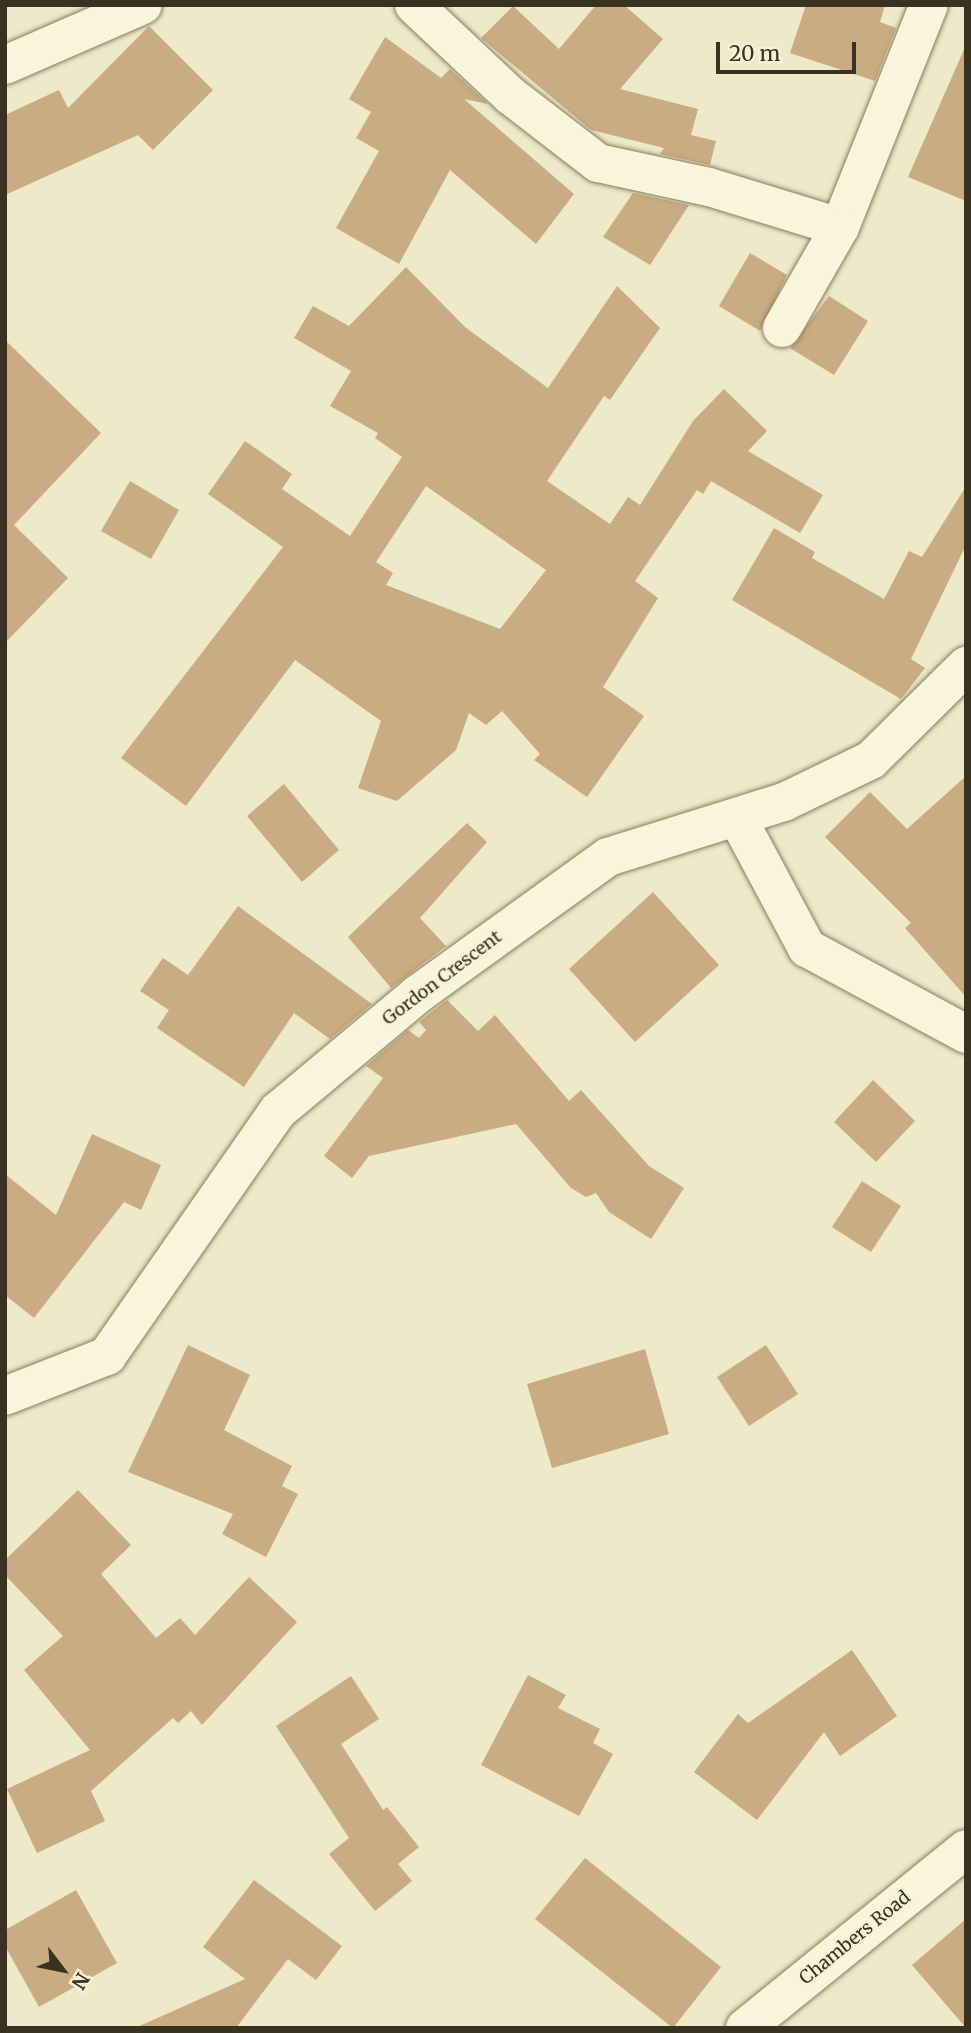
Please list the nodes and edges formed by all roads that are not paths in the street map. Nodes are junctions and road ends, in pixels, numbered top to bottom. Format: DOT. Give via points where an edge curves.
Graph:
graph roads {
  1 [pos="144,5"];
  2 [pos="414,5"];
  3 [pos="929,5"];
  4 [pos="5,65"];
  5 [pos="840,227"];
  6 [pos="782,328"];
  7 [pos="966,666"];
  8 [pos="737,817"];
  9 [pos="966,1034"];
  10 [pos="5,1396"];
  11 [pos="966,1849"];
  12 [pos="744,2028"];
  1 -- 4 [label="street"];
  2 -- 5 [label="street" via="512,96 598,163 709,187"];
  3 -- 5 [label="street"];
  5 -- 6 [label="street"];
  7 -- 8 [label="street, Gordon Crescent" via="871,760 784,802"];
  8 -- 9 [label="street" via="807,948"];
  8 -- 10 [label="street, Gordon Crescent" via="608,857 418,994 278,1111 107,1356"];
  11 -- 12 [label="street, Chambers Road"];
}
